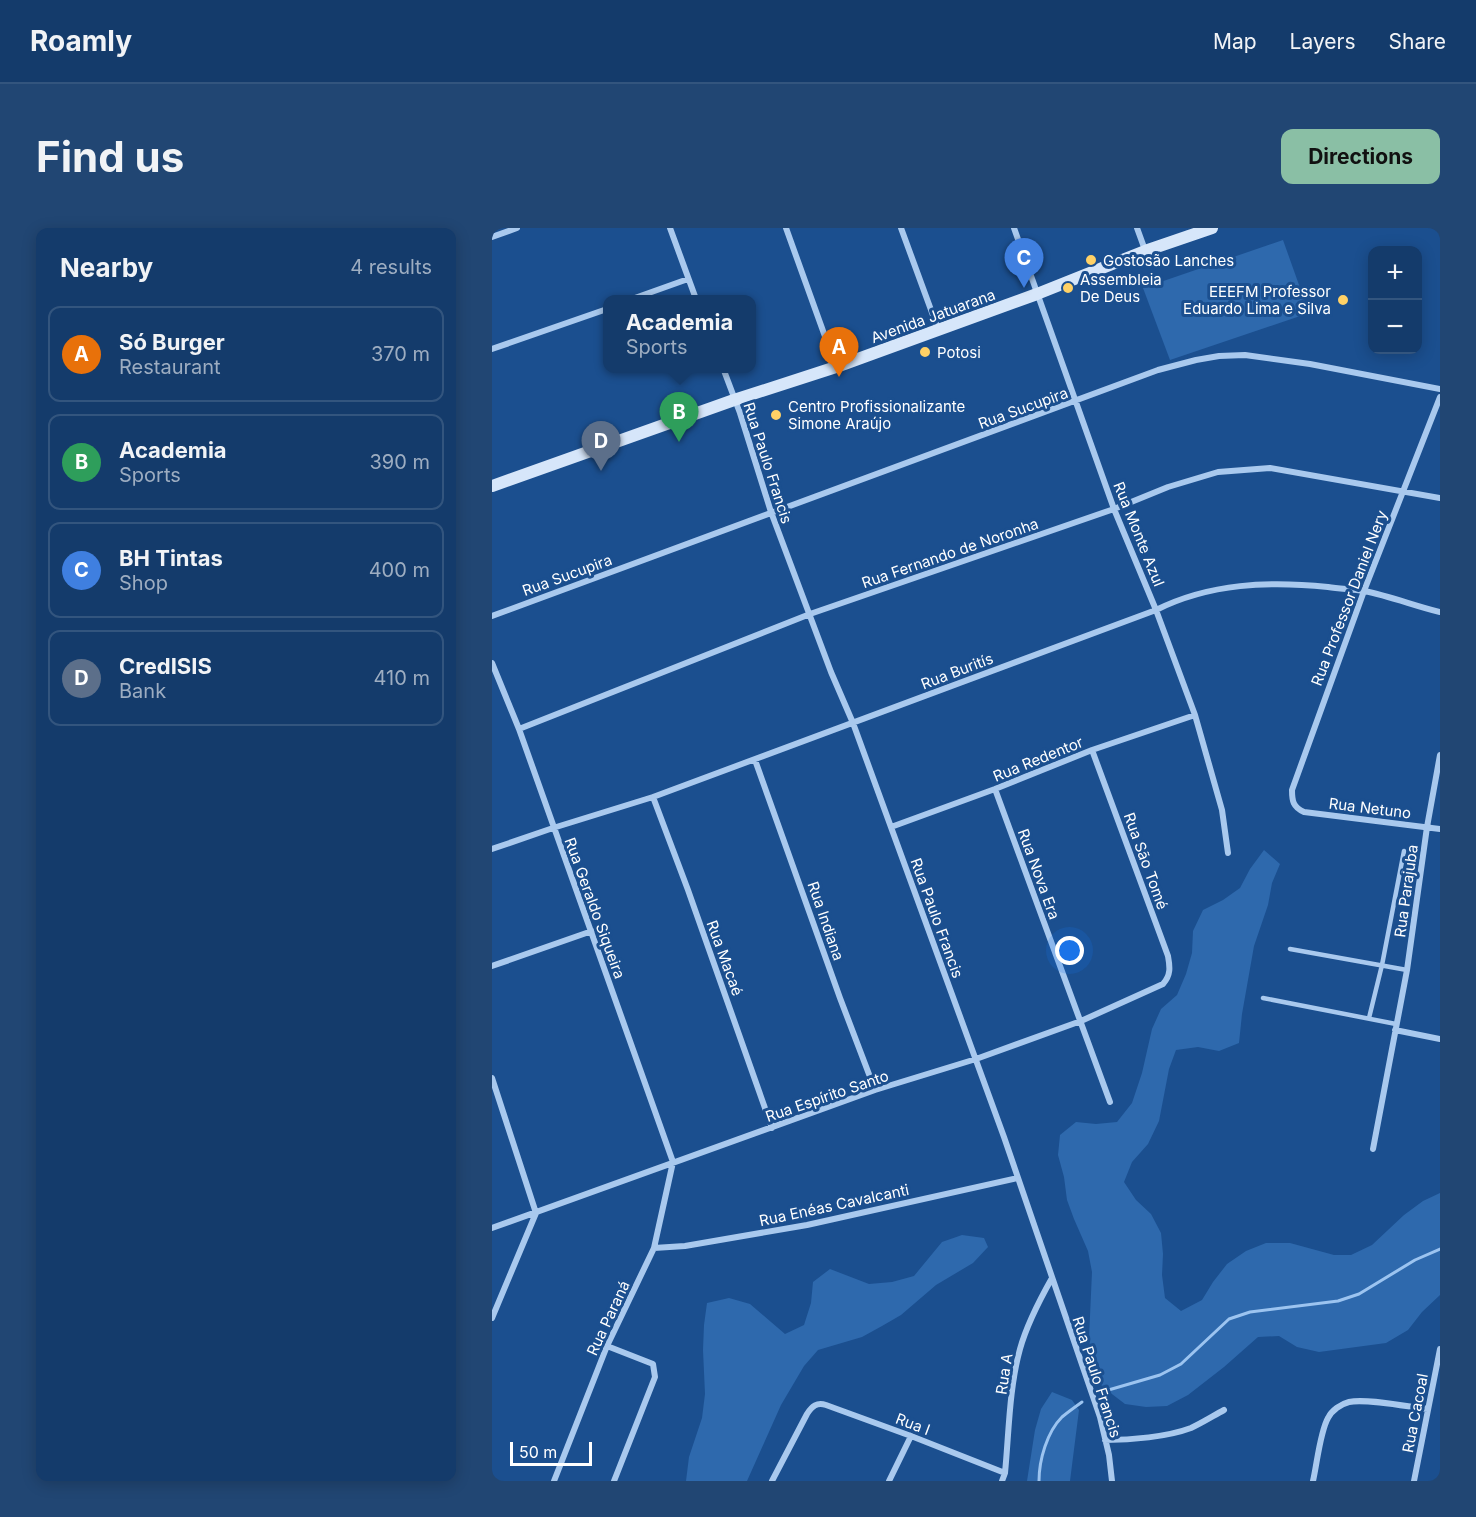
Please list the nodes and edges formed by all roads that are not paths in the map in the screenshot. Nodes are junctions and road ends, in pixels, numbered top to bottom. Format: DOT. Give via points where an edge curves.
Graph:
graph roads {
  1 [pos="517,228"];
  2 [pos="670,228"];
  3 [pos="786,228"];
  4 [pos="901,228"];
  5 [pos="1014,228"];
  6 [pos="1137,228"];
  7 [pos="1212,228"];
  8 [pos="492,237"];
  9 [pos="1145,251"];
  10 [pos="688,279"];
  11 [pos="1037,294"];
  12 [pos="645,295"];
  13 [pos="694,295"];
  14 [pos="603,310"];
  15 [pos="938,329"];
  16 [pos="492,349"];
  17 [pos="836,367"];
  18 [pos="724,373"];
  19 [pos="1440,389"];
  20 [pos="1440,397"];
  21 [pos="734,400"];
  22 [pos="1077,401"];
  23 [pos="492,486"];
  24 [pos="1402,491"];
  25 [pos="1440,498"];
  26 [pos="1114,509"];
  27 [pos="771,512"];
  28 [pos="1364,591"];
  29 [pos="1156,610"];
  30 [pos="1440,612"];
  31 [pos="810,614"];
  32 [pos="492,616"];
  33 [pos="492,663"];
  34 [pos="1195,715"];
  35 [pos="853,723"];
  36 [pos="519,729"];
  37 [pos="1092,750"];
  38 [pos="1440,755"];
  39 [pos="755,760"];
  40 [pos="995,789"];
  41 [pos="653,797"];
  42 [pos="1297,809"];
  43 [pos="891,827"];
  44 [pos="1427,827"];
  45 [pos="553,828"];
  46 [pos="1440,830"];
  47 [pos="492,849"];
  48 [pos="1404,851"];
  49 [pos="1228,853"];
  50 [pos="592,932"];
  51 [pos="1290,948"];
  52 [pos="1382,965"];
  53 [pos="492,966"];
  54 [pos="1407,970"];
  55 [pos="1167,980"];
  56 [pos="1263,998"];
  57 [pos="1369,1018"];
  58 [pos="1081,1021"];
  59 [pos="1395,1027"];
  60 [pos="1440,1040"];
  61 [pos="976,1059"];
  62 [pos="492,1078"];
  63 [pos="875,1090"];
  64 [pos="495,1094"];
  65 [pos="1110,1102"];
  66 [pos="772,1128"];
  67 [pos="1373,1149"];
  68 [pos="673,1162"];
  69 [pos="1018,1178"];
  70 [pos="536,1213"];
  71 [pos="492,1228"];
  72 [pos="654,1248"];
  73 [pos="1052,1278"];
  74 [pos="492,1318"];
  75 [pos="607,1346"];
  76 [pos="1440,1350"];
  77 [pos="1428,1409"];
  78 [pos="1224,1410"];
  79 [pos="911,1436"];
  80 [pos="1105,1440"];
  81 [pos="1005,1473"];
  82 [pos="554,1481"];
  83 [pos="614,1481"];
  84 [pos="772,1481"];
  85 [pos="889,1481"];
  86 [pos="1002,1481"];
  87 [pos="1112,1481"];
  88 [pos="1314,1481"];
  89 [pos="1414,1481"];
  1 -- 8 [label="street"];
  2 -- 10 [label="street"];
  3 -- 17 [label="street"];
  4 -- 15 [label="street"];
  5 -- 11 [label="street, Rua Monte Azul"];
  6 -- 9 [label="street"];
  7 -- 9 [label="street, Avenida Jatuarana"];
  9 -- 11 [label="street, Avenida Jatuarana"];
  10 -- 12 [label="street"];
  10 -- 13 [label="street"];
  11 -- 15 [label="street, Avenida Jatuarana"];
  11 -- 22 [label="street, Rua Monte Azul"];
  14 -- 16 [label="street"];
  15 -- 17 [label="street, Avenida Jatuarana"];
  17 -- 21 [label="street, Avenida Jatuarana"];
  18 -- 21 [label="street, Rua Paulo Francis"];
  19 -- 22 [label="street, Rua Sucupira" via="1310,364 1228,355 1158,370"];
  20 -- 24 [label="street, Rua Professor Daniel Nery"];
  21 -- 23 [label="street, Avenida Jatuarana"];
  21 -- 27 [label="street, Rua Paulo Francis"];
  22 -- 26 [label="street, Rua Monte Azul"];
  22 -- 27 [label="street, Rua Sucupira"];
  24 -- 25 [label="street, Rua Fernando de Noronha"];
  24 -- 26 [label="street, Rua Fernando de Noronha" via="1270,468 1252,469 1218,472"];
  24 -- 28 [label="street, Rua Professor Daniel Nery"];
  26 -- 29 [label="street, Rua Monte Azul"];
  26 -- 31 [label="street, Rua Fernando de Noronha"];
  27 -- 31 [label="street, Rua Paulo Francis"];
  27 -- 32 [label="street, Rua Sucupira"];
  28 -- 29 [label="street, Rua Buritís" via="1289,584 1248,585 1209,591"];
  28 -- 30 [label="street, Rua Buritís"];
  28 -- 42 [label="street, Rua Professor Daniel Nery" via="1293,784 1292,800"];
  29 -- 34 [label="street, Rua Monte Azul"];
  29 -- 35 [label="street, Rua Buritís"];
  31 -- 35 [label="street, Rua Paulo Francis"];
  31 -- 36 [label="street, Rua Fernando de Noronha"];
  33 -- 36 [label="street, Rua Geraldo Siqueira"];
  34 -- 37 [label="street, Rua Redentor"];
  34 -- 49 [label="street, Rua Monte Azul" via="1220,802"];
  35 -- 39 [label="street, Rua Buritís"];
  35 -- 43 [label="street, Rua Paulo Francis"];
  36 -- 45 [label="street, Rua Geraldo Siqueira"];
  37 -- 40 [label="street, Rua Redentor"];
  37 -- 55 [label="street, Rua São Tomé" via="1168,956"];
  38 -- 44 [label="street, Rua Parajuba"];
  39 -- 41 [label="street, Rua Buritís"];
  39 -- 63 [label="street, Rua Indiana"];
  40 -- 43 [label="street, Rua Redentor"];
  40 -- 58 [label="street, Rua Nova Era"];
  41 -- 45 [label="street, Rua Buritís"];
  41 -- 66 [label="street, Rua Macaé"];
  42 -- 44 [label="street, Rua Netuno"];
  43 -- 61 [label="street, Rua Paulo Francis"];
  44 -- 46 [label="street, Rua Netuno"];
  44 -- 54 [label="street, Rua Parajuba"];
  45 -- 47 [label="street, Rua Buritís"];
  45 -- 50 [label="street, Rua Geraldo Siqueira"];
  48 -- 52 [label="lane"];
  50 -- 53 [label="street"];
  50 -- 68 [label="street, Rua Geraldo Siqueira"];
  51 -- 52 [label="lane"];
  52 -- 54 [label="lane"];
  52 -- 57 [label="lane"];
  54 -- 59 [label="street, Rua Parajuba"];
  55 -- 58 [label="street, Rua Espírito Santo"];
  56 -- 57 [label="lane"];
  57 -- 59 [label="lane"];
  58 -- 61 [label="street, Rua Espírito Santo"];
  58 -- 65 [label="street, Rua Nova Era"];
  59 -- 60 [label="street"];
  59 -- 67 [label="street, Rua Parajuba"];
  61 -- 63 [label="street, Rua Espírito Santo"];
  61 -- 69 [label="street, Rua Paulo Francis"];
  62 -- 64 [label="street"];
  63 -- 66 [label="street, Rua Espírito Santo"];
  64 -- 70 [label="street"];
  66 -- 68 [label="street, Rua Espírito Santo"];
  68 -- 70 [label="street, Rua Espírito Santo"];
  68 -- 72 [label="street, Rua Paraná"];
  69 -- 72 [label="street, Rua Enéas Cavalcanti" via="807,1225"];
  69 -- 73 [label="street, Rua Paulo Francis"];
  70 -- 71 [label="street, Rua Espírito Santo"];
  70 -- 74 [label="street"];
  72 -- 75 [label="street, Rua Paraná"];
  73 -- 80 [label="street, Rua Paulo Francis"];
  73 -- 81 [label="street, Rua A" via="1020,1349"];
  75 -- 82 [label="street, Rua Paraná"];
  75 -- 83 [label="street" via="653,1364 656,1372"];
  76 -- 77 [label="street, Rua Cacoal"];
  77 -- 88 [label="street" via="1355,1401 1341,1405 1328,1416 1324,1427"];
  77 -- 89 [label="street, Rua Cacoal"];
  78 -- 80 [label="street" via="1182,1431 1141,1439"];
  79 -- 81 [label="street, Rua I"];
  79 -- 84 [label="street, Rua I" via="816,1405 807,1414"];
  79 -- 85 [label="street"];
  80 -- 87 [label="street, Rua Paulo Francis"];
  81 -- 86 [label="street, Rua A"];
}
